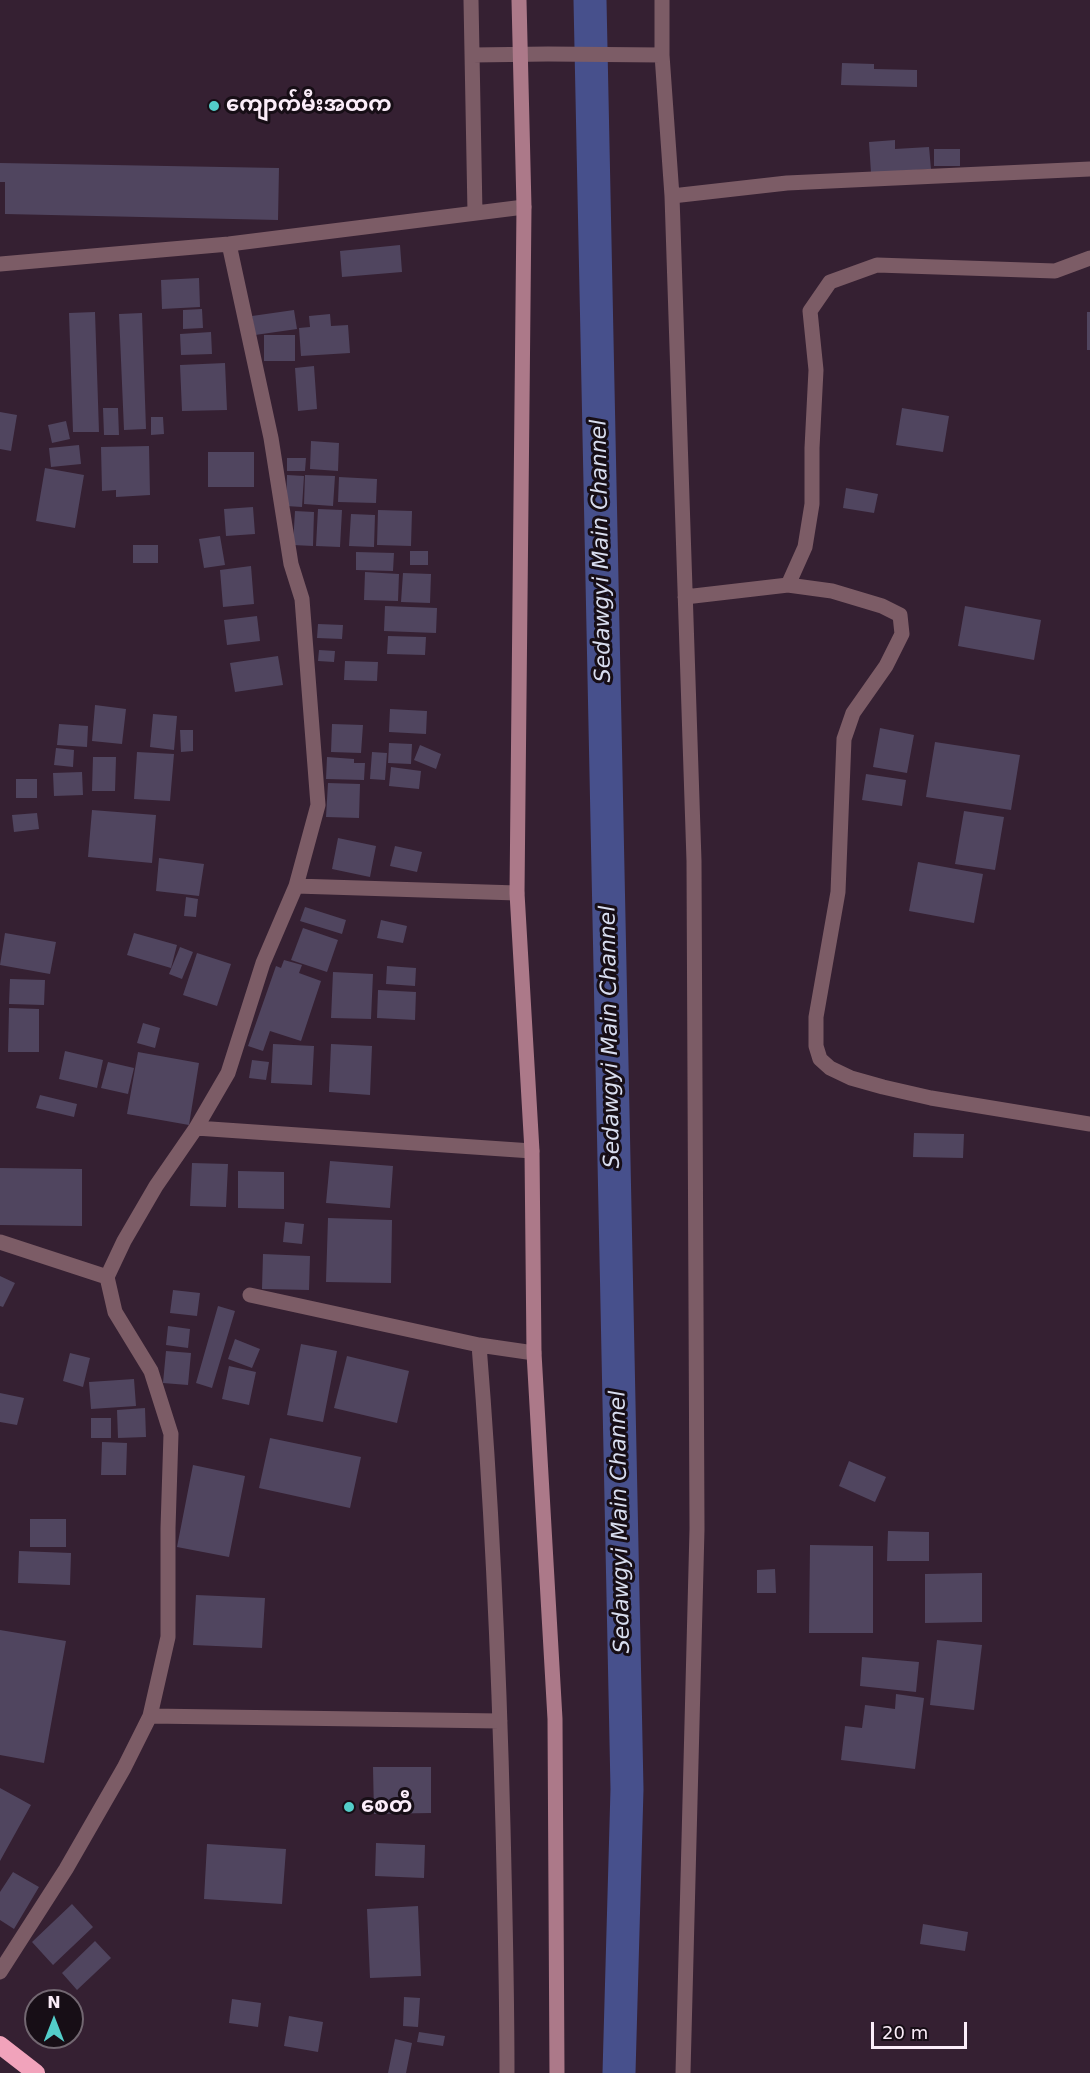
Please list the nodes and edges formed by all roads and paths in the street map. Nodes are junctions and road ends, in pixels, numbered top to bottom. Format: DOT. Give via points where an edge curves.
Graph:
graph roads {
  1 [pos="471,0"];
  2 [pos="519,0"];
  3 [pos="662,0"];
  4 [pos="520,54"];
  5 [pos="472,55"];
  6 [pos="662,55"];
  7 [pos="1090,169"];
  8 [pos="672,196"];
  9 [pos="524,207"];
  10 [pos="475,213"];
  11 [pos="229,244"];
  12 [pos="1090,258"];
  13 [pos="0,264"];
  14 [pos="788,585"];
  15 [pos="685,597"];
  16 [pos="296,886"];
  17 [pos="517,893"];
  18 [pos="1090,1124"];
  19 [pos="195,1128"];
  20 [pos="532,1151"];
  21 [pos="0,1242"];
  22 [pos="107,1277"];
  23 [pos="250,1295"];
  24 [pos="479,1345"];
  25 [pos="534,1353"];
  26 [pos="150,1716"];
  27 [pos="500,1721"];
  28 [pos="0,1972"];
  29 [pos="0,2045"];
  30 [pos="36,2073"];
  31 [pos="507,2073"];
  32 [pos="557,2073"];
  33 [pos="683,2073"];
  1 -- 5 [label="street"];
  2 -- 4 [label="street"];
  3 -- 6 [label="street"];
  4 -- 5 [label="street"];
  4 -- 6 [label="street"];
  4 -- 9 [label="street"];
  5 -- 10 [label="street"];
  6 -- 8 [label="street"];
  7 -- 8 [label="street" via="787,183"];
  8 -- 15 [label="street"];
  9 -- 10 [label="street"];
  9 -- 17 [label="street"];
  10 -- 11 [label="street"];
  11 -- 13 [label="street"];
  11 -- 16 [label="street" via="271,438 291,564 302,599 318,805"];
  12 -- 14 [label="street" via="1055,271 877,265 830,282 810,311 816,370 812,504 805,547"];
  14 -- 15 [label="street"];
  14 -- 18 [label="street" via="832,591 882,606 900,615 902,634 886,666 853,713 844,739 838,892 816,1017 820,1059 851,1078 883,1087"];
  15 -- 33 [label="street" via="694,861 697,1529"];
  16 -- 17 [label="street"];
  16 -- 19 [label="street" via="263,963 228,1073"];
  17 -- 20 [label="street"];
  19 -- 20 [label="street"];
  19 -- 22 [label="street" via="156,1186"];
  20 -- 25 [label="street"];
  21 -- 22 [label="street"];
  22 -- 26 [label="street" via="115,1312 151,1371 171,1434 168,1637"];
  23 -- 24 [label="street"];
  24 -- 25 [label="street"];
  24 -- 27 [label="street"];
  25 -- 32 [label="street" via="555,1719"];
  26 -- 27 [label="street"];
  26 -- 28 [label="street" via="66,1869"];
  27 -- 31 [label="street"];
  29 -- 30 [label="highway"];
}
